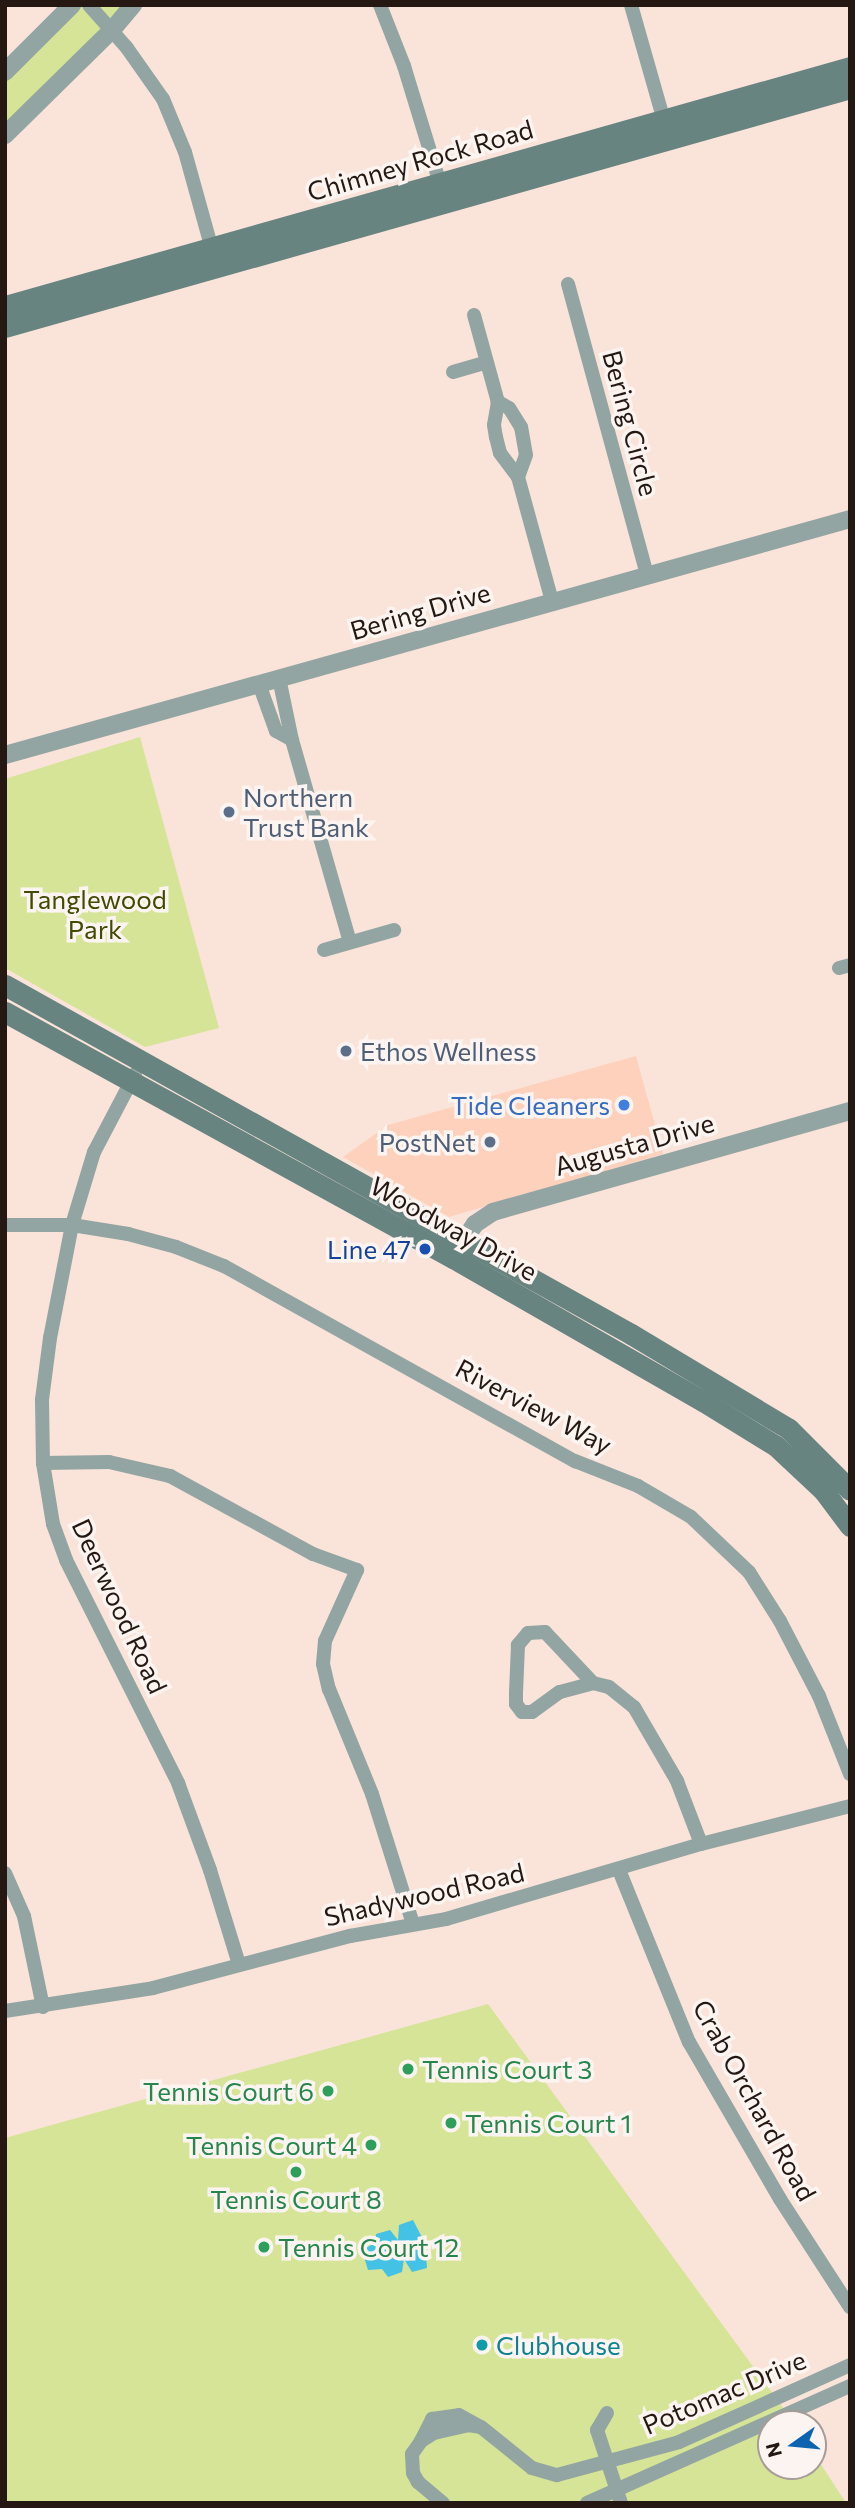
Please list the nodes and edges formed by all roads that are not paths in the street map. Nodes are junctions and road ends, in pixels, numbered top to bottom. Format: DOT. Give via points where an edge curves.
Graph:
graph roads {
  1 [pos="72,5"];
  2 [pos="89,5"];
  3 [pos="133,5"];
  4 [pos="380,5"];
  5 [pos="631,5"];
  6 [pos="112,30"];
  7 [pos="850,68"];
  8 [pos="5,72"];
  9 [pos="850,88"];
  10 [pos="667,130"];
  11 [pos="5,135"];
  12 [pos="443,194"];
  13 [pos="215,258"];
  14 [pos="568,284"];
  15 [pos="5,306"];
  16 [pos="474,316"];
  17 [pos="5,327"];
  18 [pos="487,362"];
  19 [pos="453,372"];
  20 [pos="498,402"];
  21 [pos="518,477"];
  22 [pos="850,519"];
  23 [pos="647,574"];
  24 [pos="552,601"];
  25 [pos="279,678"];
  26 [pos="259,684"];
  27 [pos="292,740"];
  28 [pos="5,755"];
  29 [pos="394,930"];
  30 [pos="350,942"];
  31 [pos="324,950"];
  32 [pos="14,990"];
  33 [pos="8,1014"];
  34 [pos="145,1063"];
  35 [pos="129,1081"];
  36 [pos="850,1111"];
  37 [pos="306,1166"];
  38 [pos="5,1225"];
  39 [pos="72,1225"];
  40 [pos="458,1250"];
  41 [pos="631,1334"];
  42 [pos="619,1353"];
  43 [pos="43,1463"];
  44 [pos="850,1490"];
  45 [pos="850,1526"];
  46 [pos="593,1684"];
  47 [pos="850,1774"];
  48 [pos="850,1805"];
  49 [pos="701,1843"];
  50 [pos="619,1870"];
  51 [pos="5,1873"];
  52 [pos="413,1924"];
  53 [pos="239,1964"];
  54 [pos="43,2007"];
  55 [pos="5,2011"];
  56 [pos="850,2307"];
  57 [pos="850,2365"];
  58 [pos="850,2386"];
  59 [pos="607,2413"];
  60 [pos="606,2462"];
  61 [pos="618,2498"];
  62 [pos="443,2503"];
  63 [pos="587,2503"];
  1 -- 8 [label="street"];
  2 -- 6 [label="street"];
  3 -- 6 [label="street"];
  4 -- 12 [label="street"];
  5 -- 10 [label="street"];
  6 -- 11 [label="street"];
  6 -- 13 [label="street" via="149,77 175,124"];
  7 -- 10 [label="main road, Chimney Rock Road"];
  9 -- 10 [label="main road, Chimney Rock Road"];
  10 -- 12 [label="main road, Chimney Rock Road"];
  12 -- 13 [label="main road, Chimney Rock Road"];
  13 -- 15 [label="main road, Chimney Rock Road"];
  13 -- 17 [label="main road, Chimney Rock Road"];
  14 -- 23 [label="street, Bering Circle"];
  16 -- 18 [label="street"];
  18 -- 19 [label="street"];
  18 -- 20 [label="street"];
  20 -- 21 [label="street" via="494,425 500,453"];
  20 -- 21 [label="street" via="509,408 521,427 526,455"];
  21 -- 24 [label="street"];
  22 -- 23 [label="street, Bering Drive"];
  23 -- 24 [label="street, Bering Drive"];
  24 -- 25 [label="street, Bering Drive"];
  25 -- 26 [label="street, Bering Drive"];
  25 -- 27 [label="street"];
  26 -- 27 [label="street" via="275,731"];
  26 -- 28 [label="street, Bering Drive"];
  27 -- 30 [label="street"];
  29 -- 30 [label="street"];
  30 -- 31 [label="street"];
  32 -- 33 [label="main road"];
  32 -- 34 [label="main road, Woodway Drive"];
  33 -- 35 [label="main road, Woodway Drive"];
  34 -- 35 [label="street, Deerwood Road"];
  34 -- 37 [label="main road, Woodway Drive"];
  35 -- 37 [label="main road, Woodway Drive"];
  35 -- 39 [label="street, Deerwood Road" via="94,1152"];
  36 -- 40 [label="street, Augusta Drive" via="493,1212 475,1224"];
  37 -- 40 [label="main road, Woodway Drive"];
  38 -- 39 [label="street, Riverview Way"];
  39 -- 43 [label="street, Deerwood Road" via="50,1338 43,1400"];
  39 -- 47 [label="street, Riverview Way" via="128,1234 224,1266 575,1461 638,1486 691,1517 750,1572 819,1696"];
  40 -- 41 [label="main road, Woodway Drive"];
  40 -- 42 [label="main road, Woodway Drive"];
  41 -- 42 [label="main road"];
  41 -- 44 [label="main road, Woodway Drive" via="789,1429"];
  42 -- 45 [label="main road, Woodway Drive" via="776,1446 823,1490"];
  43 -- 52 [label="street" via="109,1462 170,1476 313,1554 357,1570 325,1641 323,1664 372,1794"];
  43 -- 53 [label="street, Deerwood Road" via="49,1505 66,1560 178,1783"];
  46 -- 46 [label="street" via="545,1632 528,1633 517,1645 516,1704 522,1712 531,1712 560,1692"];
  46 -- 49 [label="street" via="609,1687 634,1707 677,1781"];
  48 -- 49 [label="street, Shadywood Road"];
  49 -- 50 [label="street, Shadywood Road"];
  50 -- 52 [label="street, Shadywood Road" via="446,1919"];
  50 -- 56 [label="street, Crab Orchard Road" via="689,2042 780,2199"];
  51 -- 54 [label="street" via="24,1916"];
  52 -- 53 [label="street, Shadywood Road"];
  53 -- 54 [label="street, Shadywood Road" via="153,1988"];
  54 -- 55 [label="street, Shadywood Road"];
  57 -- 60 [label="street, Potomac Drive" via="679,2442"];
  58 -- 61 [label="street, Potomac Drive"];
  59 -- 60 [label="street" via="597,2430"];
  60 -- 61 [label="street"];
  60 -- 62 [label="street, Potomac Drive" via="557,2475 532,2468 481,2427 468,2425 434,2433 412,2454 413,2473 424,2490"];
  61 -- 63 [label="street, Potomac Drive"];
}
